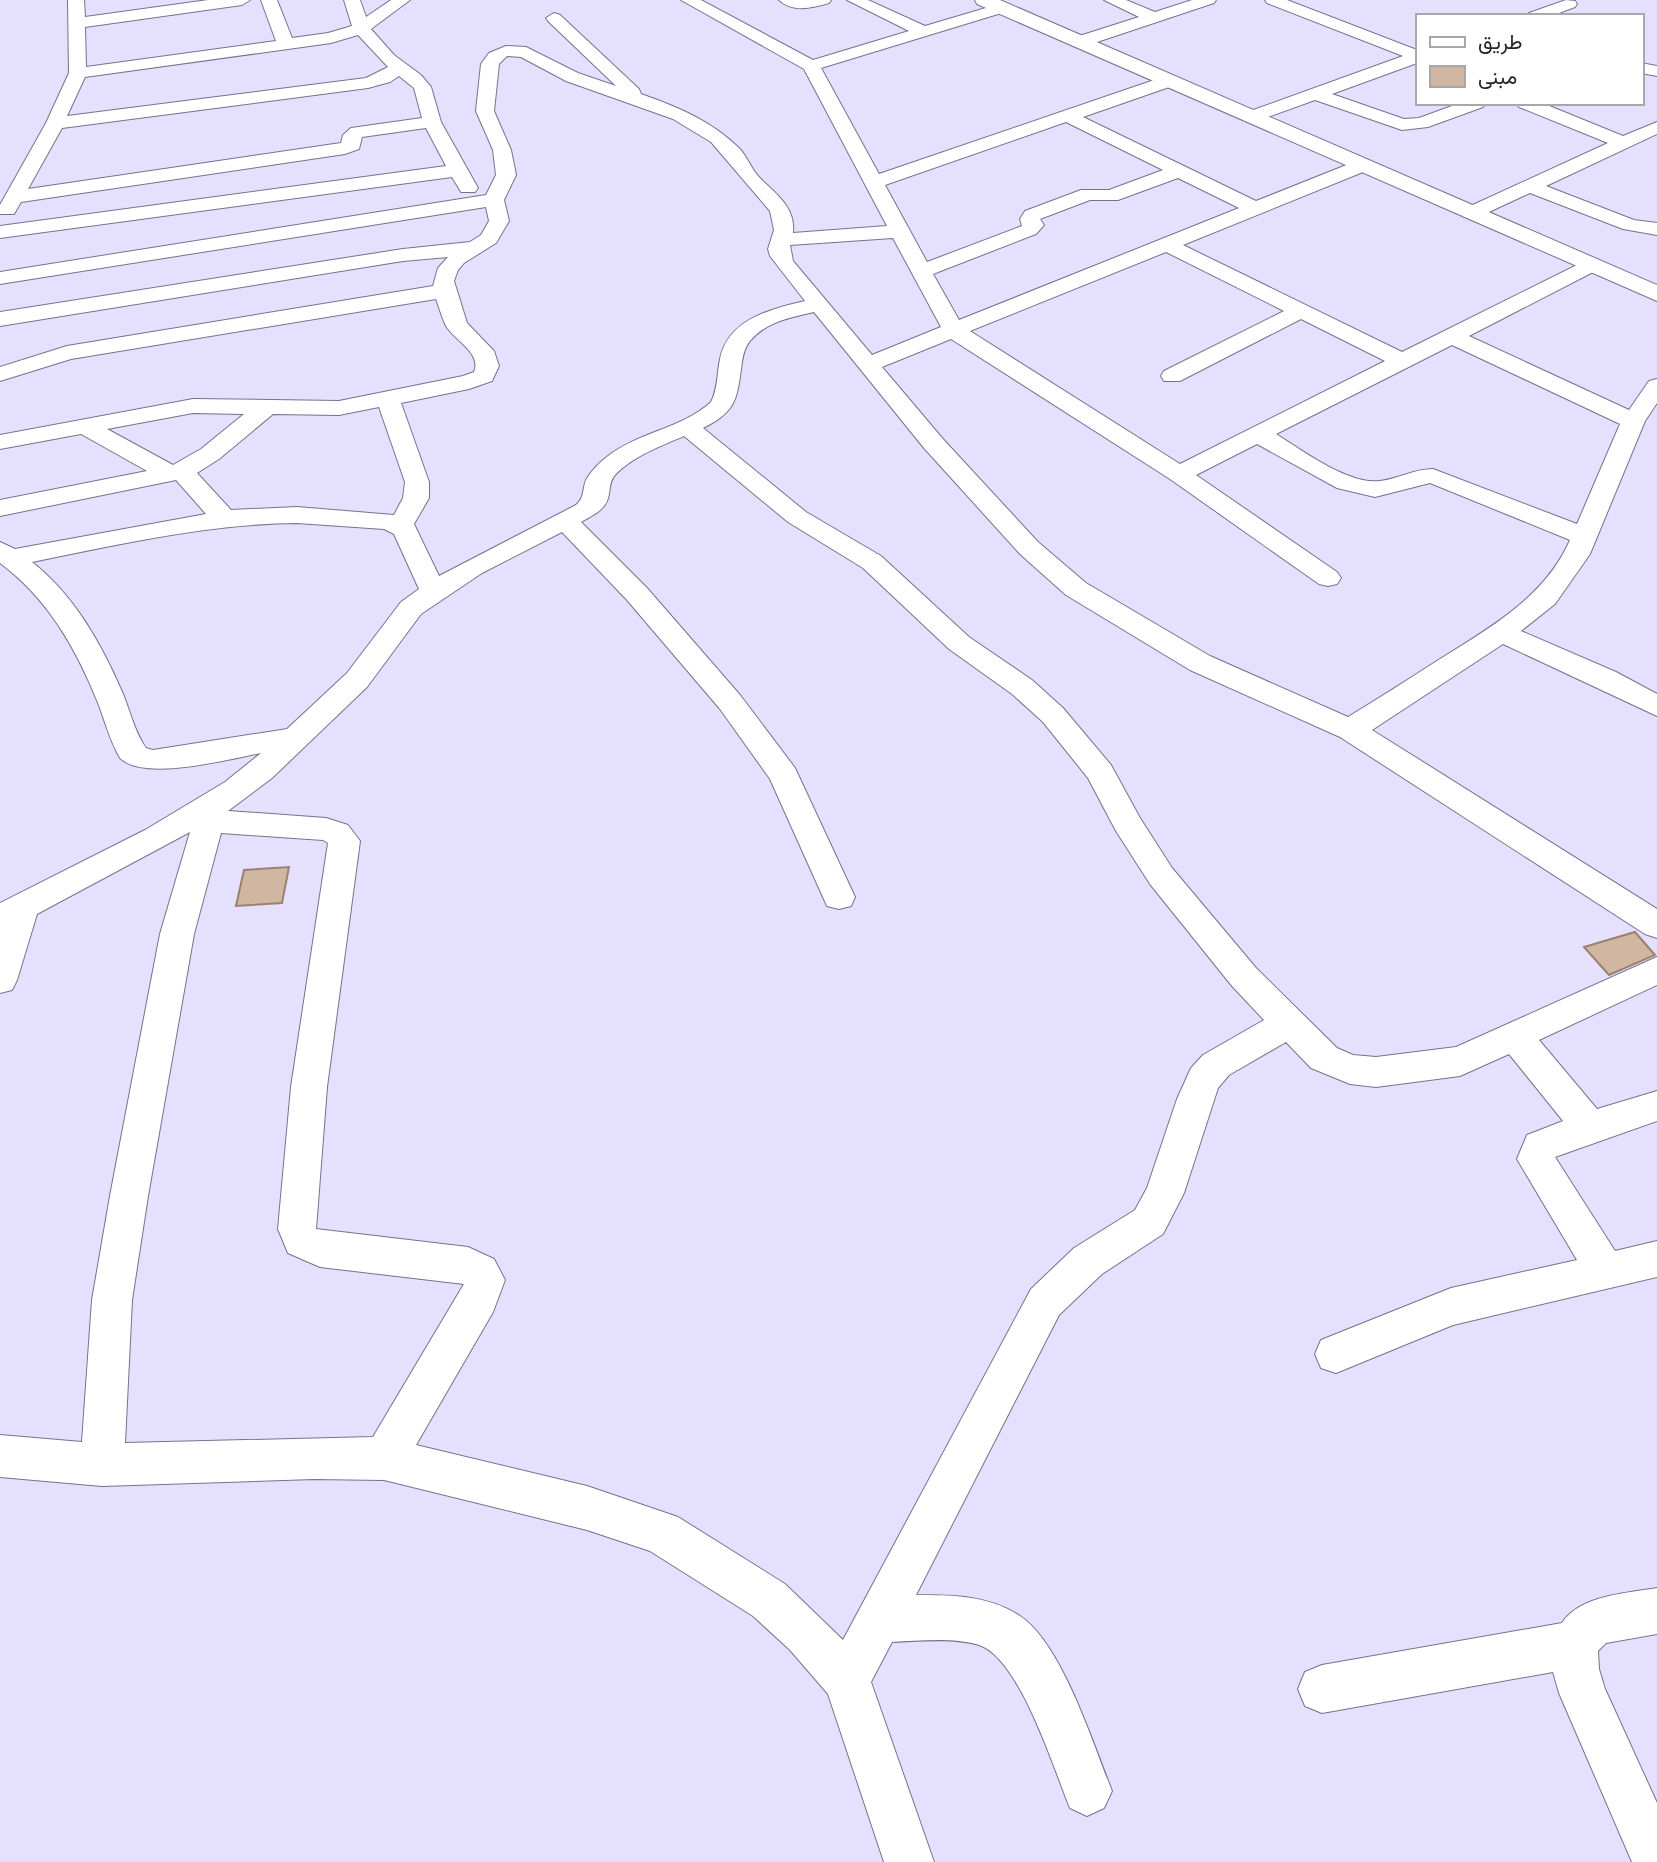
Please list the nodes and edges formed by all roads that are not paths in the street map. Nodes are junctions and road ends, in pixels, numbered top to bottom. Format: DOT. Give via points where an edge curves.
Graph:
graph roads {
  1 [pos="76,0"];
  2 [pos="242,0"];
  3 [pos="269,0"];
  4 [pos="352,0"];
  5 [pos="402,0"];
  6 [pos="689,0"];
  7 [pos="787,0"];
  8 [pos="823,0"];
  9 [pos="855,0"];
  10 [pos="1112,0"];
  11 [pos="1208,0"];
  12 [pos="1273,0"];
  13 [pos="1530,0"];
  14 [pos="993,4"];
  15 [pos="1569,4"];
  16 [pos="1553,9"];
  17 [pos="1540,14"];
  18 [pos="554,18"];
  19 [pos="1155,18"];
  20 [pos="77,23"];
  21 [pos="361,28"];
  22 [pos="924,32"];
  23 [pos="1079,42"];
  24 [pos="286,44"];
  25 [pos="1416,58"];
  26 [pos="811,66"];
  27 [pos="399,68"];
  28 [pos="78,73"];
  29 [pos="1168,81"];
  30 [pos="1316,94"];
  31 [pos="637,97"];
  32 [pos="1472,105"];
  33 [pos="1531,105"];
  34 [pos="1067,116"];
  35 [pos="1251,117"];
  36 [pos="432,122"];
  37 [pos="55,123"];
  38 [pos="1657,127"];
  39 [pos="1629,139"];
  40 [pos="1657,146"];
  41 [pos="1361,166"];
  42 [pos="459,170"];
  43 [pos="1178,170"];
  44 [pos="875,182"];
  45 [pos="1529,186"];
  46 [pos="12,191"];
  47 [pos="484,202"];
  48 [pos="1255,208"];
  49 [pos="1471,214"];
  50 [pos="0,223"];
  51 [pos="1657,229"];
  52 [pos="901,231"];
  53 [pos="0,232"];
  54 [pos="780,240"];
  55 [pos="1166,244"];
  56 [pos="471,248"];
  57 [pos="1590,266"];
  58 [pos="922,271"];
  59 [pos="0,278"];
  60 [pos="444,291"];
  61 [pos="1657,294"];
  62 [pos="819,305"];
  63 [pos="1299,312"];
  64 [pos="0,319"];
  65 [pos="953,330"];
  66 [pos="1451,336"];
  67 [pos="1402,361"];
  68 [pos="869,364"];
  69 [pos="0,374"];
  70 [pos="1172,376"];
  71 [pos="1657,386"];
  72 [pos="388,398"];
  73 [pos="268,406"];
  74 [pos="1633,421"];
  75 [pos="83,426"];
  76 [pos="686,426"];
  77 [pos="1258,433"];
  78 [pos="0,442"];
  79 [pos="176,472"];
  80 [pos="1179,474"];
  81 [pos="0,508"];
  82 [pos="224,518"];
  83 [pos="566,521"];
  84 [pos="401,525"];
  85 [pos="1585,537"];
  86 [pos="10,566"];
  87 [pos="1328,578"];
  88 [pos="433,591"];
  89 [pos="1501,633"];
  90 [pos="1657,706"];
  91 [pos="1350,730"];
  92 [pos="295,738"];
  93 [pos="211,813"];
  94 [pos="839,897"];
  95 [pos="11,913"];
  96 [pos="1657,925"];
  97 [pos="1657,970"];
  98 [pos="0,980"];
  99 [pos="1288,1023"];
  100 [pos="1516,1037"];
  101 [pos="1657,1105"];
  102 [pos="1590,1127"];
  103 [pos="1657,1259"];
  104 [pos="1604,1269"];
  105 [pos="1336,1354"];
  106 [pos="0,1456"];
  107 [pos="384,1459"];
  108 [pos="102,1465"];
  109 [pos="1657,1611"];
  110 [pos="879,1619"];
  111 [pos="1577,1644"];
  112 [pos="847,1680"];
  113 [pos="1322,1689"];
  114 [pos="1087,1791"];
  115 [pos="1657,1861"];
  116 [pos="909,1862"];
  1 -- 20 [label="street"];
  2 -- 20 [label="street"];
  3 -- 24 [label="street" via="273,24"];
  4 -- 21 [label="street"];
  5 -- 21 [label="street"];
  6 -- 26 [label="street"];
  7 -- 8 [label="street" via="804,5"];
  9 -- 22 [label="street"];
  10 -- 19 [label="street"];
  11 -- 19 [label="street"];
  12 -- 25 [label="street"];
  13 -- 16 [label="street"];
  14 -- 22 [label="street"];
  14 -- 23 [label="main road"];
  15 -- 16 [label="street"];
  16 -- 17 [label="street"];
  18 -- 31 [label="street"];
  19 -- 23 [label="street"];
  20 -- 28 [label="street" via="84,50"];
  21 -- 24 [label="street" via="331,38"];
  21 -- 27 [label="street"];
  22 -- 26 [label="street"];
  23 -- 29 [label="main road"];
  24 -- 28 [label="street"];
  25 -- 30 [label="street"];
  26 -- 44 [label="street"];
  27 -- 36 [label="street" via="422,87"];
  27 -- 37 [label="street" via="368,83"];
  28 -- 37 [label="street"];
  29 -- 34 [label="street"];
  29 -- 35 [label="main road"];
  30 -- 32 [label="street" via="1402,125 1422,123"];
  30 -- 35 [label="street"];
  31 -- 47 [label="street" via="574,78 521,51 492,57 485,111 502,150 506,175"];
  31 -- 54 [label="street" via="678,115 729,148 780,211 784,232"];
  33 -- 39 [label="street"];
  34 -- 43 [label="street"];
  34 -- 44 [label="street"];
  35 -- 41 [label="main road"];
  36 -- 42 [label="street"];
  36 -- 46 [label="street" via="357,132 352,135 352,145 345,148"];
  37 -- 46 [label="street"];
  38 -- 39 [label="street"];
  39 -- 40 [label="street"];
  39 -- 45 [label="street"];
  41 -- 48 [label="street"];
  41 -- 49 [label="main road"];
  42 -- 47 [label="street"];
  42 -- 53 [label="street"];
  43 -- 48 [label="street"];
  43 -- 58 [label="street" via="1111,196 1088,194 1032,215 1034,225 1029,230"];
  44 -- 52 [label="street"];
  45 -- 49 [label="street"];
  45 -- 51 [label="street" via="1630,225"];
  46 -- 50 [label="street"];
  47 -- 56 [label="street" via="499,212 495,231"];
  47 -- 59 [label="street"];
  48 -- 55 [label="street"];
  49 -- 57 [label="main road"];
  52 -- 54 [label="street"];
  52 -- 58 [label="street"];
  54 -- 62 [label="street" via="779,258"];
  55 -- 63 [label="street"];
  55 -- 65 [label="street"];
  56 -- 60 [label="street" via="448,268"];
  56 -- 64 [label="street"];
  57 -- 61 [label="main road"];
  57 -- 66 [label="street"];
  58 -- 65 [label="street"];
  60 -- 69 [label="street" via="67,353"];
  60 -- 72 [label="street" via="457,325 486,356 484,376"];
  62 -- 68 [label="street"];
  62 -- 76 [label="street" via="781,313 752,327 733,353 723,404"];
  63 -- 67 [label="street"];
  63 -- 70 [label="street"];
  65 -- 68 [label="street"];
  65 -- 80 [label="street"];
  66 -- 67 [label="street"];
  66 -- 74 [label="street"];
  67 -- 77 [label="street"];
  68 -- 91 [label="street" via="933,443 1029,548 1076,589 1200,663"];
  71 -- 74 [label="street"];
  72 -- 73 [label="street" via="339,408"];
  72 -- 84 [label="street" via="417,482 416,498"];
  73 -- 75 [label="street" via="192,406"];
  73 -- 79 [label="street" via="210,454"];
  74 -- 85 [label="street"];
  75 -- 78 [label="street"];
  75 -- 79 [label="street"];
  76 -- 83 [label="street" via="607,469 598,482 595,501"];
  76 -- 99 [label="street" via="797,517 872,562 959,643 1053,715 1100,772 1161,876"];
  77 -- 80 [label="street"];
  77 -- 85 [label="street" via="1348,484 1377,489 1419,475 1433,476"];
  79 -- 81 [label="street"];
  79 -- 82 [label="street"];
  80 -- 87 [label="street"];
  82 -- 84 [label="street" via="297,515"];
  82 -- 86 [label="street"];
  83 -- 88 [label="street"];
  83 -- 94 [label="street" via="637,594 730,702 784,776"];
  84 -- 88 [label="street"];
  85 -- 89 [label="street" via="1545,598"];
  86 -- 92 [label="street" via="50,594 92,657 137,757 153,760"];
  88 -- 92 [label="street" via="411,608 357,680"];
  89 -- 90 [label="street"];
  89 -- 91 [label="street"];
  91 -- 96 [label="street"];
  92 -- 93 [label="street"];
  93 -- 95 [label="street"];
  93 -- 107 [label="street" via="326,830 344,841 309,1087 297,1229 302,1241 320,1249 468,1265 485,1280 479,1299"];
  93 -- 108 [label="street" via="177,934 129,1196 112,1300"];
  95 -- 98 [label="street"];
  97 -- 100 [label="street"];
  99 -- 100 [label="street" via="1324,1058 1350,1069 1376,1072 1460,1061"];
  99 -- 110 [label="street" via="1216,1065 1195,1099 1165,1193 1149,1222 1088,1261 1045,1302"];
  100 -- 102 [label="street"];
  101 -- 102 [label="street"];
  102 -- 104 [label="street" via="1540,1146 1536,1159"];
  103 -- 104 [label="street"];
  104 -- 105 [label="street" via="1451,1307"];
  106 -- 108 [label="street"];
  107 -- 108 [label="street"];
  107 -- 112 [label="street" via="587,1508 662,1533 769,1600"];
  109 -- 111 [label="street" via="1597,1621 1587,1627"];
  110 -- 112 [label="street"];
  110 -- 114 [label="street" via="973,1621 1005,1632 1042,1682"];
  111 -- 113 [label="street"];
  111 -- 115 [label="street" via="1579,1683"];
  112 -- 116 [label="street"];
}
